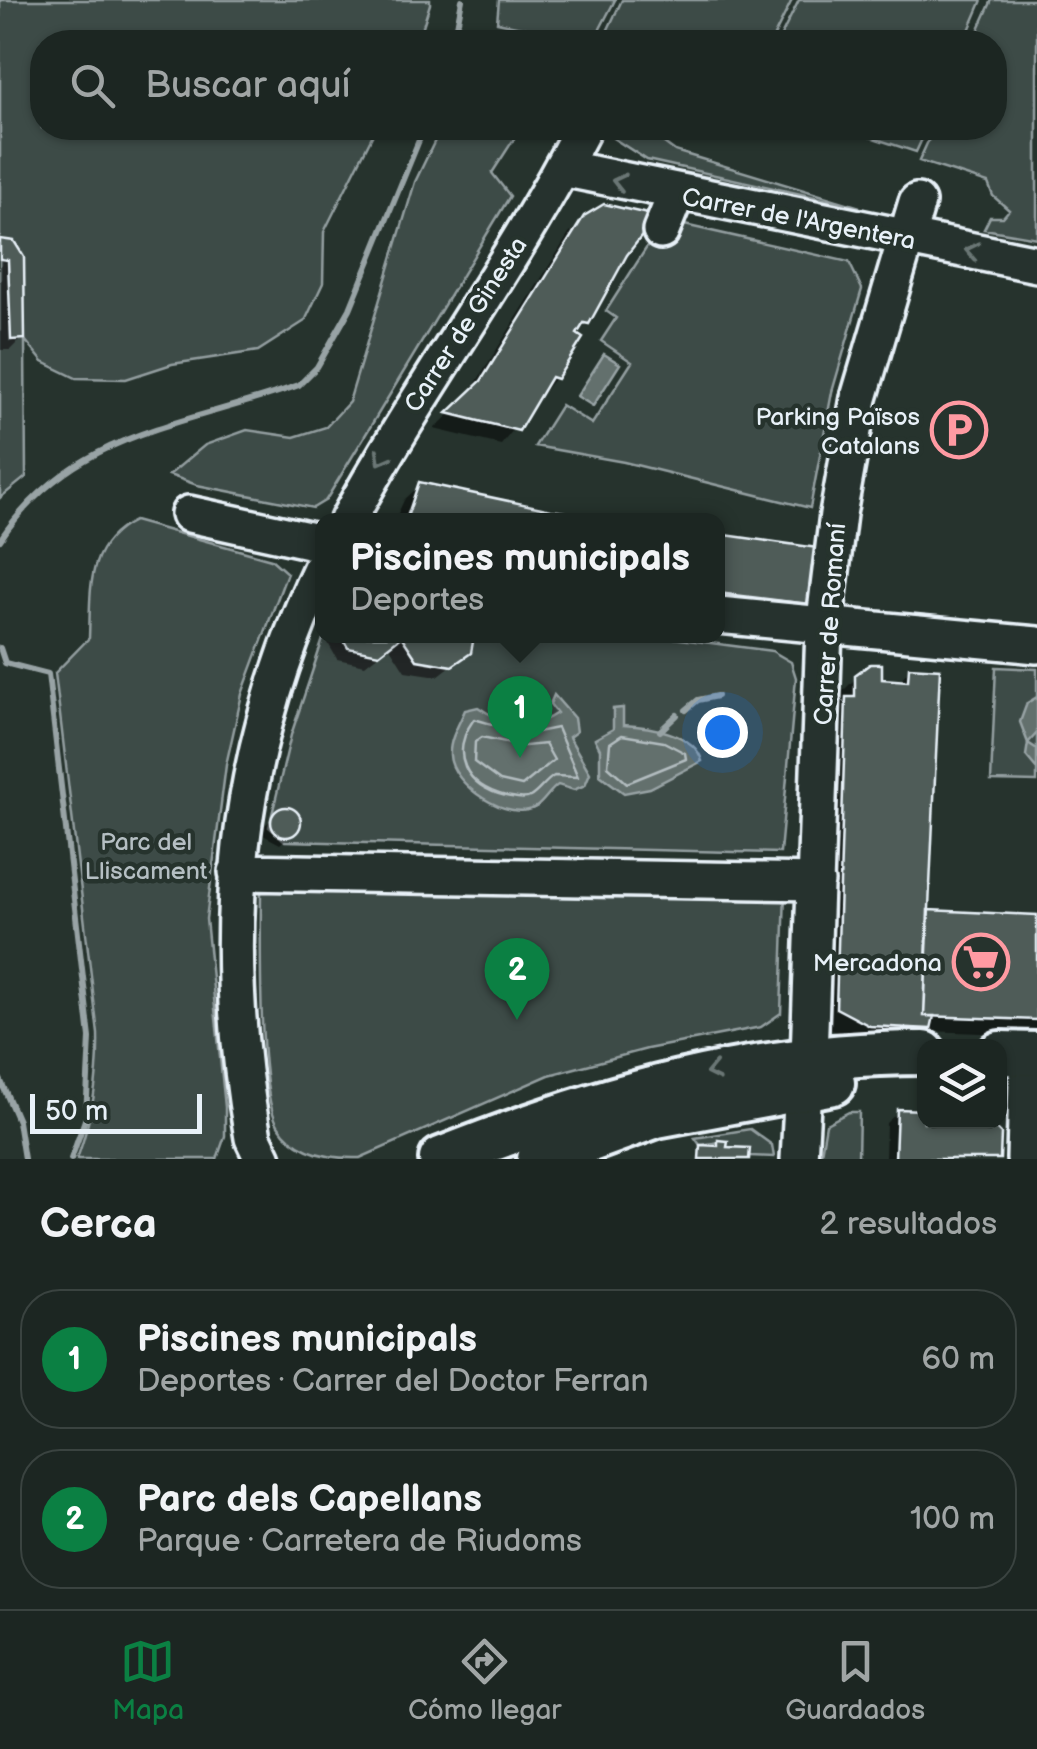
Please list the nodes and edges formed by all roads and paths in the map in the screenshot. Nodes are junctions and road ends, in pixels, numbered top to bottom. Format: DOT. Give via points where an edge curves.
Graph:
graph roads {
  1 [pos="577,140"];
  2 [pos="562,168"];
  3 [pos="676,194"];
  4 [pos="917,202"];
  5 [pos="661,232"];
  6 [pos="906,239"];
  7 [pos="1037,264"];
  8 [pos="352,513"];
  9 [pos="189,514"];
  10 [pos="315,541"];
  11 [pos="315,582"];
  12 [pos="725,616"];
  13 [pos="824,628"];
  14 [pos="1037,645"];
  15 [pos="236,872"];
  16 [pos="816,882"];
  17 [pos="917,1054"];
  18 [pos="1020,1070"];
  19 [pos="806,1072"];
  20 [pos="917,1078"];
  21 [pos="256,1152"];
  22 [pos="550,1157"];
  23 [pos="442,1159"];
  24 [pos="799,1159"];
  25 [pos="1025,1159"];
  1 -- 2 [label="street, Carrer de Ginesta"];
  3 -- 2 [label="street, Carrer de l'Argentera, one-way"];
  2 -- 8 [label="street, Carrer de Ginesta, one-way"];
  3 -- 5 [label="street"];
  3 -- 6 [label="street, Carrer de l'Argentera"];
  4 -- 6 [label="street, Carrer de Romaní"];
  7 -- 6 [label="street, Carrer de l'Argentera, one-way"];
  6 -- 13 [label="street, Carrer de Romaní" via="857,409"];
  9 -- 10 [label="street"];
  11 -- 15 [label="street" via="262,724"];
  12 -- 13 [label="street"];
  13 -- 14 [label="street"];
  13 -- 16 [label="street, Carrer de Romaní"];
  15 -- 16 [label="street"];
  15 -- 21 [label="street" via="234,991"];
  16 -- 19 [label="street, Carrer de Romaní"];
  17 -- 19 [label="main road"];
  18 -- 25 [label="street"];
  19 -- 20 [label="main road"];
  19 -- 22 [label="main road" via="656,1116"];
  19 -- 23 [label="main road, one-way" via="717,1071 632,1091"];
  19 -- 24 [label="street, Carrer de Romaní"];
}
